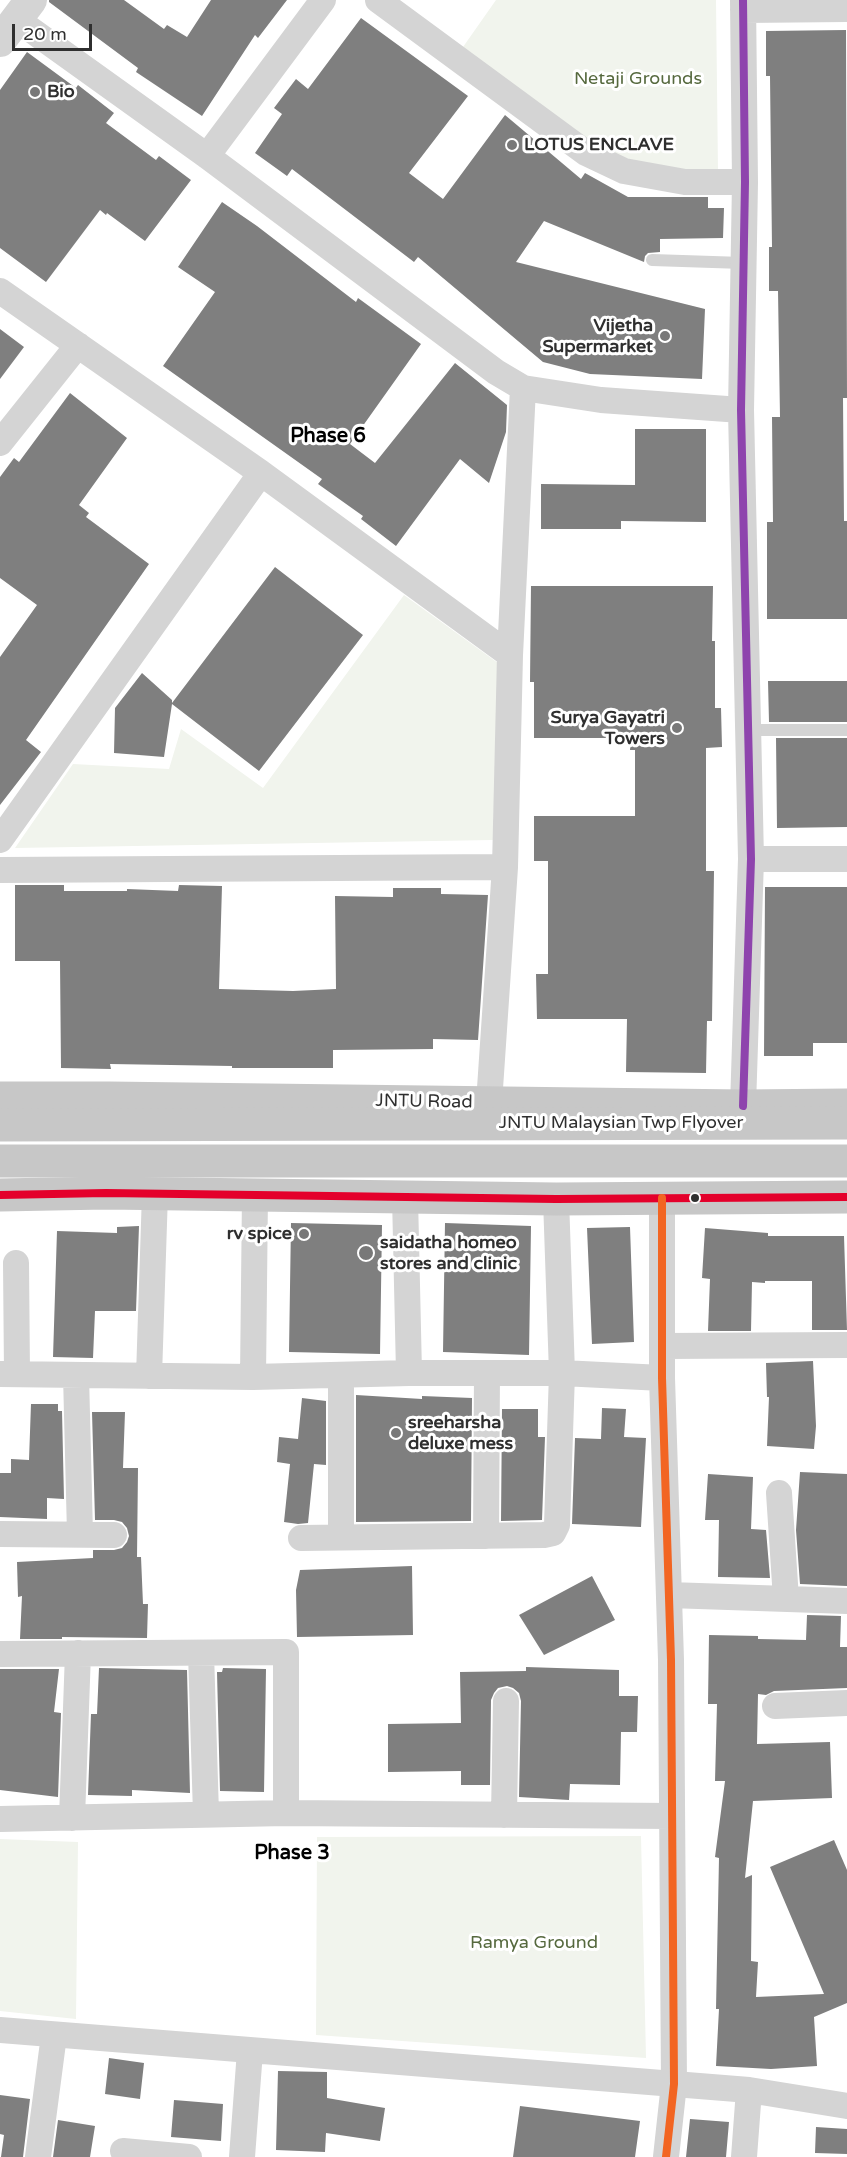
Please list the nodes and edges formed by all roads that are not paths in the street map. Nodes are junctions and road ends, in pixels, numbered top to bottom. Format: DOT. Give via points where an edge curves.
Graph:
graph roads {
  1 [pos="323,0"];
  2 [pos="378,0"];
  3 [pos="743,5"];
  4 [pos="847,9"];
  5 [pos="16,20"];
  6 [pos="207,156"];
  7 [pos="745,182"];
  8 [pos="652,260"];
  9 [pos="743,263"];
  10 [pos="0,291"];
  11 [pos="78,345"];
  12 [pos="524,388"];
  13 [pos="741,410"];
  14 [pos="0,443"];
  15 [pos="261,473"];
  16 [pos="510,655"];
  17 [pos="748,730"];
  18 [pos="847,730"];
  19 [pos="0,840"];
  20 [pos="751,859"];
  21 [pos="847,859"];
  22 [pos="505,867"];
  23 [pos="0,870"];
  24 [pos="0,1098"];
  25 [pos="109,1098"];
  26 [pos="489,1103"];
  27 [pos="847,1105"];
  28 [pos="743,1106"];
  29 [pos="847,1123"];
  30 [pos="0,1125"];
  31 [pos="0,1161"];
  32 [pos="847,1161"];
  33 [pos="106,1193"];
  34 [pos="154,1193"];
  35 [pos="255,1194"];
  36 [pos="0,1195"];
  37 [pos="405,1197"];
  38 [pos="662,1197"];
  39 [pos="847,1197"];
  40 [pos="556,1199"];
  41 [pos="16,1263"];
  42 [pos="847,1345"];
  43 [pos="664,1346"];
  44 [pos="409,1373"];
  45 [pos="487,1373"];
  46 [pos="562,1373"];
  47 [pos="9,1374"];
  48 [pos="76,1375"];
  49 [pos="341,1375"];
  50 [pos="149,1376"];
  51 [pos="253,1377"];
  52 [pos="662,1378"];
  53 [pos="779,1493"];
  54 [pos="0,1534"];
  55 [pos="80,1534"];
  56 [pos="114,1535"];
  57 [pos="486,1536"];
  58 [pos="301,1538"];
  59 [pos="341,1538"];
  60 [pos="669,1595"];
  61 [pos="786,1599"];
  62 [pos="847,1600"];
  63 [pos="78,1653"];
  64 [pos="201,1653"];
  65 [pos="0,1654"];
  66 [pos="506,1701"];
  67 [pos="847,1703"];
  68 [pos="775,1706"];
  69 [pos="206,1814"];
  70 [pos="286,1814"];
  71 [pos="504,1815"];
  72 [pos="671,1816"];
  73 [pos="72,1818"];
  74 [pos="0,1819"];
  75 [pos="0,2030"];
  76 [pos="54,2035"];
  77 [pos="250,2050"];
  78 [pos="674,2084"];
  79 [pos="749,2090"];
  80 [pos="847,2106"];
  81 [pos="123,2151"];
  82 [pos="38,2157"];
  83 [pos="189,2157"];
  84 [pos="242,2157"];
  85 [pos="666,2157"];
  86 [pos="744,2157"];
  1 -- 6 [label="street"];
  2 -- 7 [label="street" via="586,153 624,171 685,182"];
  3 -- 4 [label="street"];
  3 -- 7 [label="street"];
  5 -- 6 [label="street"];
  6 -- 12 [label="street" via="496,372"];
  7 -- 9 [label="street"];
  8 -- 9 [label="lane"];
  9 -- 13 [label="street"];
  10 -- 11 [label="street"];
  11 -- 14 [label="street"];
  11 -- 15 [label="street"];
  12 -- 13 [label="street" via="601,400"];
  12 -- 16 [label="street"];
  13 -- 17 [label="street"];
  15 -- 16 [label="street"];
  15 -- 19 [label="street"];
  16 -- 22 [label="street"];
  17 -- 18 [label="lane"];
  17 -- 20 [label="street"];
  20 -- 21 [label="street"];
  20 -- 28 [label="street"];
  22 -- 23 [label="street"];
  22 -- 26 [label="street"];
  24 -- 25 [label="main road, JNTU Road"];
  25 -- 26 [label="main road, JNTU Road"];
  25 -- 33 [label="main road"];
  26 -- 28 [label="main road, JNTU Road"];
  27 -- 28 [label="main road, JNTU Road"];
  29 -- 30 [label="main road, JNTU Malaysian Twp Flyover, bridge"];
  31 -- 32 [label="main road, JNTU Malaysian Twp Flyover, bridge"];
  33 -- 34 [label="main road"];
  33 -- 36 [label="main road"];
  34 -- 35 [label="main road"];
  34 -- 50 [label="street"];
  35 -- 37 [label="main road"];
  35 -- 51 [label="street"];
  37 -- 40 [label="main road"];
  37 -- 44 [label="street"];
  38 -- 39 [label="main road"];
  38 -- 40 [label="main road"];
  38 -- 43 [label="street"];
  40 -- 46 [label="street"];
  41 -- 47 [label="street"];
  42 -- 43 [label="street"];
  43 -- 52 [label="street"];
  44 -- 45 [label="street"];
  44 -- 49 [label="street"];
  45 -- 46 [label="street"];
  45 -- 57 [label="street"];
  46 -- 52 [label="street"];
  46 -- 57 [label="street" via="557,1525 553,1533 544,1535"];
  47 -- 48 [label="street"];
  48 -- 50 [label="street"];
  48 -- 55 [label="street"];
  49 -- 51 [label="street"];
  49 -- 59 [label="street"];
  50 -- 51 [label="street"];
  52 -- 60 [label="street"];
  53 -- 61 [label="street"];
  54 -- 55 [label="street"];
  55 -- 56 [label="street"];
  57 -- 59 [label="street"];
  58 -- 59 [label="street"];
  60 -- 61 [label="street"];
  60 -- 72 [label="street"];
  61 -- 62 [label="street"];
  63 -- 64 [label="street"];
  63 -- 65 [label="street"];
  63 -- 73 [label="street"];
  64 -- 69 [label="street"];
  64 -- 70 [label="street" via="286,1652"];
  66 -- 71 [label="street"];
  67 -- 68 [label="street"];
  69 -- 70 [label="street"];
  69 -- 73 [label="street"];
  70 -- 71 [label="street"];
  71 -- 72 [label="street"];
  72 -- 78 [label="street"];
  73 -- 74 [label="street"];
  75 -- 76 [label="street"];
  76 -- 77 [label="street"];
  76 -- 82 [label="street"];
  77 -- 78 [label="street"];
  77 -- 84 [label="street"];
  78 -- 79 [label="street"];
  78 -- 85 [label="street"];
  79 -- 80 [label="street"];
  79 -- 86 [label="street"];
  81 -- 83 [label="street"];
}
